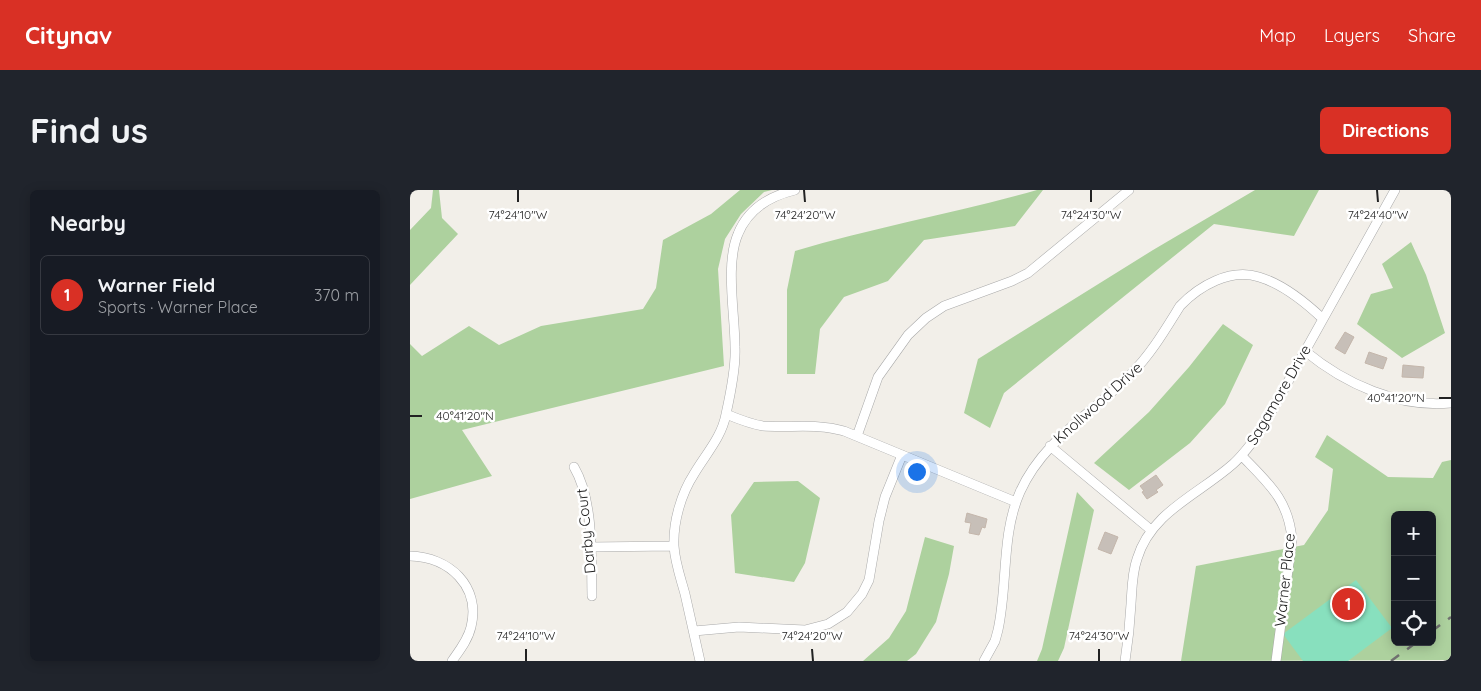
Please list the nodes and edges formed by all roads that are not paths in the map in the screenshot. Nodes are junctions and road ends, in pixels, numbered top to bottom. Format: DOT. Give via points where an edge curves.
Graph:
graph roads {
  1 [pos="795,190"];
  2 [pos="1129,190"];
  3 [pos="1395,190"];
  4 [pos="783,192"];
  5 [pos="1323,319"];
  6 [pos="1305,351"];
  7 [pos="1451,403"];
  8 [pos="726,414"];
  9 [pos="857,436"];
  10 [pos="1050,446"];
  11 [pos="902,455"];
  12 [pos="1242,456"];
  13 [pos="574,467"];
  14 [pos="1016,502"];
  15 [pos="1151,530"];
  16 [pos="674,546"];
  17 [pos="590,547"];
  18 [pos="410,556"];
  19 [pos="592,596"];
  20 [pos="694,631"];
  21 [pos="452,661"];
  22 [pos="700,661"];
  23 [pos="984,661"];
  24 [pos="1125,661"];
  25 [pos="1276,661"];
  1 -- 4 [label="street"];
  2 -- 9 [label="street" via="1028,273 944,306 926,318 908,335 878,377"];
  3 -- 5 [label="street, Sagamore Drive"];
  4 -- 8 [label="street" via="751,213 742,225 734,246 735,350"];
  5 -- 6 [label="street, Sagamore Drive"];
  5 -- 10 [label="street, Knollwood Drive" via="1292,294 1258,277 1232,277 1207,285 1180,306 1146,359"];
  6 -- 7 [label="street" via="1334,372 1374,392 1416,402"];
  6 -- 12 [label="street, Sagamore Drive" via="1260,432"];
  8 -- 9 [label="street" via="753,424 829,427"];
  8 -- 16 [label="street" via="712,446 683,495"];
  9 -- 11 [label="street"];
  10 -- 14 [label="street, Knollwood Drive" via="1027,477"];
  10 -- 15 [label="street"];
  11 -- 14 [label="street"];
  11 -- 20 [label="street" via="879,521 869,580 848,612 828,624 805,630 739,627"];
  12 -- 15 [label="street, Sagamore Drive" via="1166,514"];
  12 -- 25 [label="street, Warner Place" via="1268,483 1291,522 1292,540"];
  13 -- 17 [label="street, Darby Court" via="586,498"];
  14 -- 23 [label="street, Knollwood Drive" via="1008,534 1001,618 995,641"];
  15 -- 24 [label="street, Sagamore Drive" via="1134,570"];
  16 -- 17 [label="street"];
  16 -- 20 [label="street"];
  17 -- 19 [label="street, Darby Court"];
  18 -- 21 [label="street" via="444,564 471,593 471,628"];
  20 -- 22 [label="street"];
}
